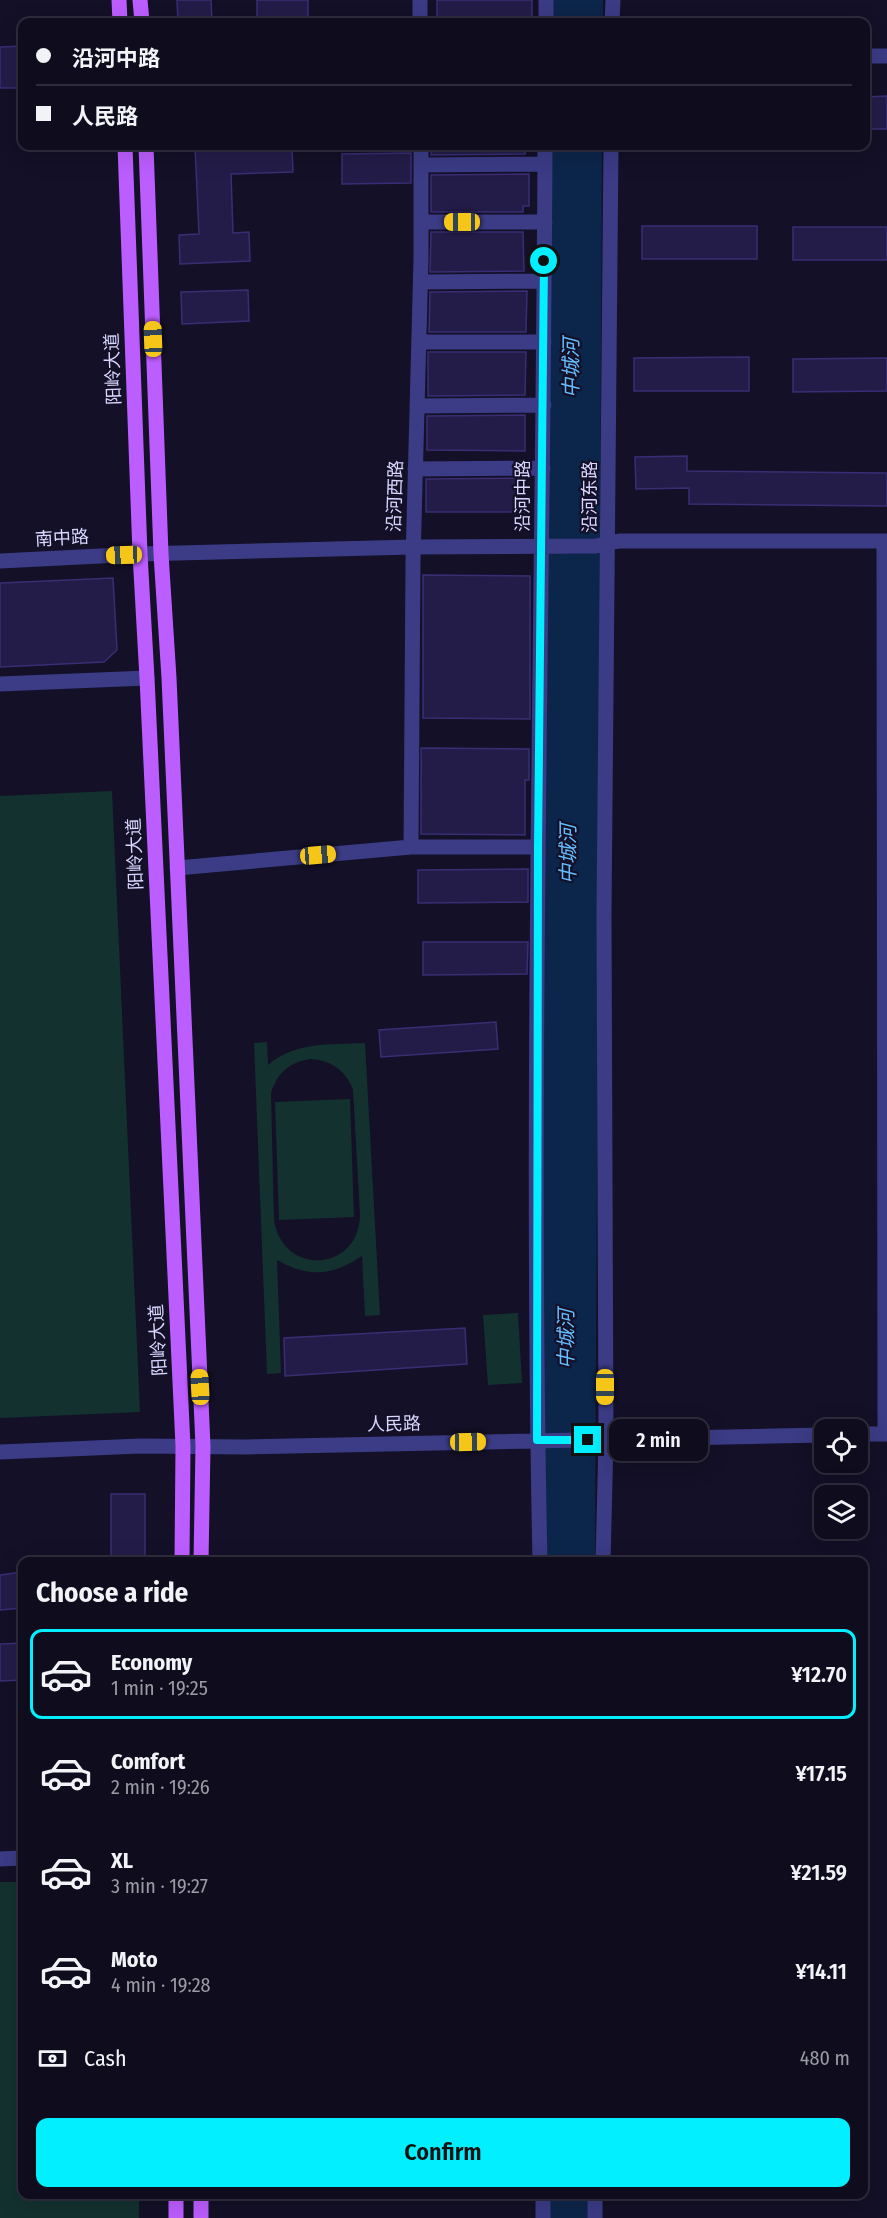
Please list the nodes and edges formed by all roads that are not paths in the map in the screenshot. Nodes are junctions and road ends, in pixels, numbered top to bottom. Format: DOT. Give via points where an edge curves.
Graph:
graph roads {
  1 [pos="119,0"];
  2 [pos="141,0"];
  3 [pos="420,0"];
  4 [pos="546,0"];
  5 [pos="612,0"];
  6 [pos="120,18"];
  7 [pos="142,18"];
  8 [pos="420,18"];
  9 [pos="546,18"];
  10 [pos="612,18"];
  11 [pos="870,56"];
  12 [pos="887,56"];
  13 [pos="125,150"];
  14 [pos="146,150"];
  15 [pos="421,150"];
  16 [pos="545,150"];
  17 [pos="611,150"];
  18 [pos="545,164"];
  19 [pos="421,165"];
  20 [pos="421,222"];
  21 [pos="544,222"];
  22 [pos="544,281"];
  23 [pos="420,282"];
  24 [pos="419,342"];
  25 [pos="544,342"];
  26 [pos="544,405"];
  27 [pos="417,406"];
  28 [pos="543,468"];
  29 [pos="416,469"];
  30 [pos="885,541"];
  31 [pos="602,545"];
  32 [pos="413,547"];
  33 [pos="548,547"];
  34 [pos="140,554"];
  35 [pos="161,554"];
  36 [pos="0,561"];
  37 [pos="147,678"];
  38 [pos="0,684"];
  39 [pos="411,847"];
  40 [pos="538,847"];
  41 [pos="177,868"];
  42 [pos="868,1434"];
  43 [pos="886,1434"];
  44 [pos="814,1435"];
  45 [pos="606,1439"];
  46 [pos="544,1440"];
  47 [pos="183,1446"];
  48 [pos="202,1446"];
  49 [pos="0,1452"];
  50 [pos="182,1557"];
  51 [pos="201,1557"];
  52 [pos="540,1557"];
  53 [pos="603,1557"];
  54 [pos="0,1858"];
  55 [pos="18,1858"];
  56 [pos="176,2199"];
  57 [pos="201,2199"];
  58 [pos="543,2199"];
  59 [pos="595,2199"];
  60 [pos="176,2218"];
  61 [pos="201,2218"];
  62 [pos="543,2218"];
  63 [pos="595,2218"];
  1 -- 6 [label="main road"];
  2 -- 7 [label="main road"];
  3 -- 8 [label="street"];
  4 -- 9 [label="street"];
  5 -- 10 [label="street"];
  11 -- 12 [label="street"];
  13 -- 34 [label="main road, 阳岭大道"];
  14 -- 35 [label="main road"];
  15 -- 19 [label="street, 沿河西路"];
  16 -- 18 [label="street, 沿河中路"];
  17 -- 31 [label="street, 沿河东路"];
  18 -- 19 [label="street"];
  18 -- 21 [label="street, 沿河中路"];
  19 -- 20 [label="street, 沿河西路"];
  20 -- 21 [label="street"];
  20 -- 23 [label="street, 沿河西路"];
  21 -- 22 [label="street, 沿河中路"];
  22 -- 23 [label="street"];
  22 -- 25 [label="street, 沿河中路"];
  23 -- 24 [label="street, 沿河西路"];
  24 -- 25 [label="street"];
  24 -- 27 [label="street, 沿河西路"];
  25 -- 26 [label="street, 沿河中路"];
  26 -- 27 [label="street"];
  26 -- 28 [label="street, 沿河中路"];
  27 -- 29 [label="street, 沿河西路"];
  28 -- 29 [label="street"];
  28 -- 33 [label="street, 沿河中路"];
  29 -- 32 [label="street, 沿河西路"];
  30 -- 31 [label="street" via="619,541"];
  30 -- 43 [label="street"];
  31 -- 33 [label="street, 沿河东路"];
  31 -- 45 [label="street"];
  32 -- 33 [label="street, 沿河东路"];
  32 -- 35 [label="street, 沿河东路"];
  32 -- 39 [label="street, 沿河西路"];
  33 -- 40 [label="street, 沿河中路"];
  34 -- 35 [label="street, 南中路"];
  34 -- 36 [label="street, 南中路"];
  34 -- 37 [label="main road, 阳岭大道"];
  35 -- 41 [label="main road"];
  37 -- 38 [label="street"];
  37 -- 47 [label="main road, 阳岭大道"];
  39 -- 40 [label="street"];
  39 -- 41 [label="street"];
  40 -- 46 [label="street, 沿河中路"];
  41 -- 48 [label="main road"];
  42 -- 43 [label="street"];
  44 -- 45 [label="street, 人民路"];
  45 -- 46 [label="street, 人民路"];
  45 -- 53 [label="street"];
  46 -- 48 [label="street, 人民路"];
  46 -- 52 [label="street, 沿河中路"];
  47 -- 48 [label="street, 人民路"];
  47 -- 49 [label="street, 人民路"];
  47 -- 50 [label="main road, 阳岭大道"];
  48 -- 51 [label="main road"];
  54 -- 55 [label="street"];
  56 -- 60 [label="main road"];
  57 -- 61 [label="main road"];
  58 -- 62 [label="street"];
  59 -- 63 [label="street"];
}
